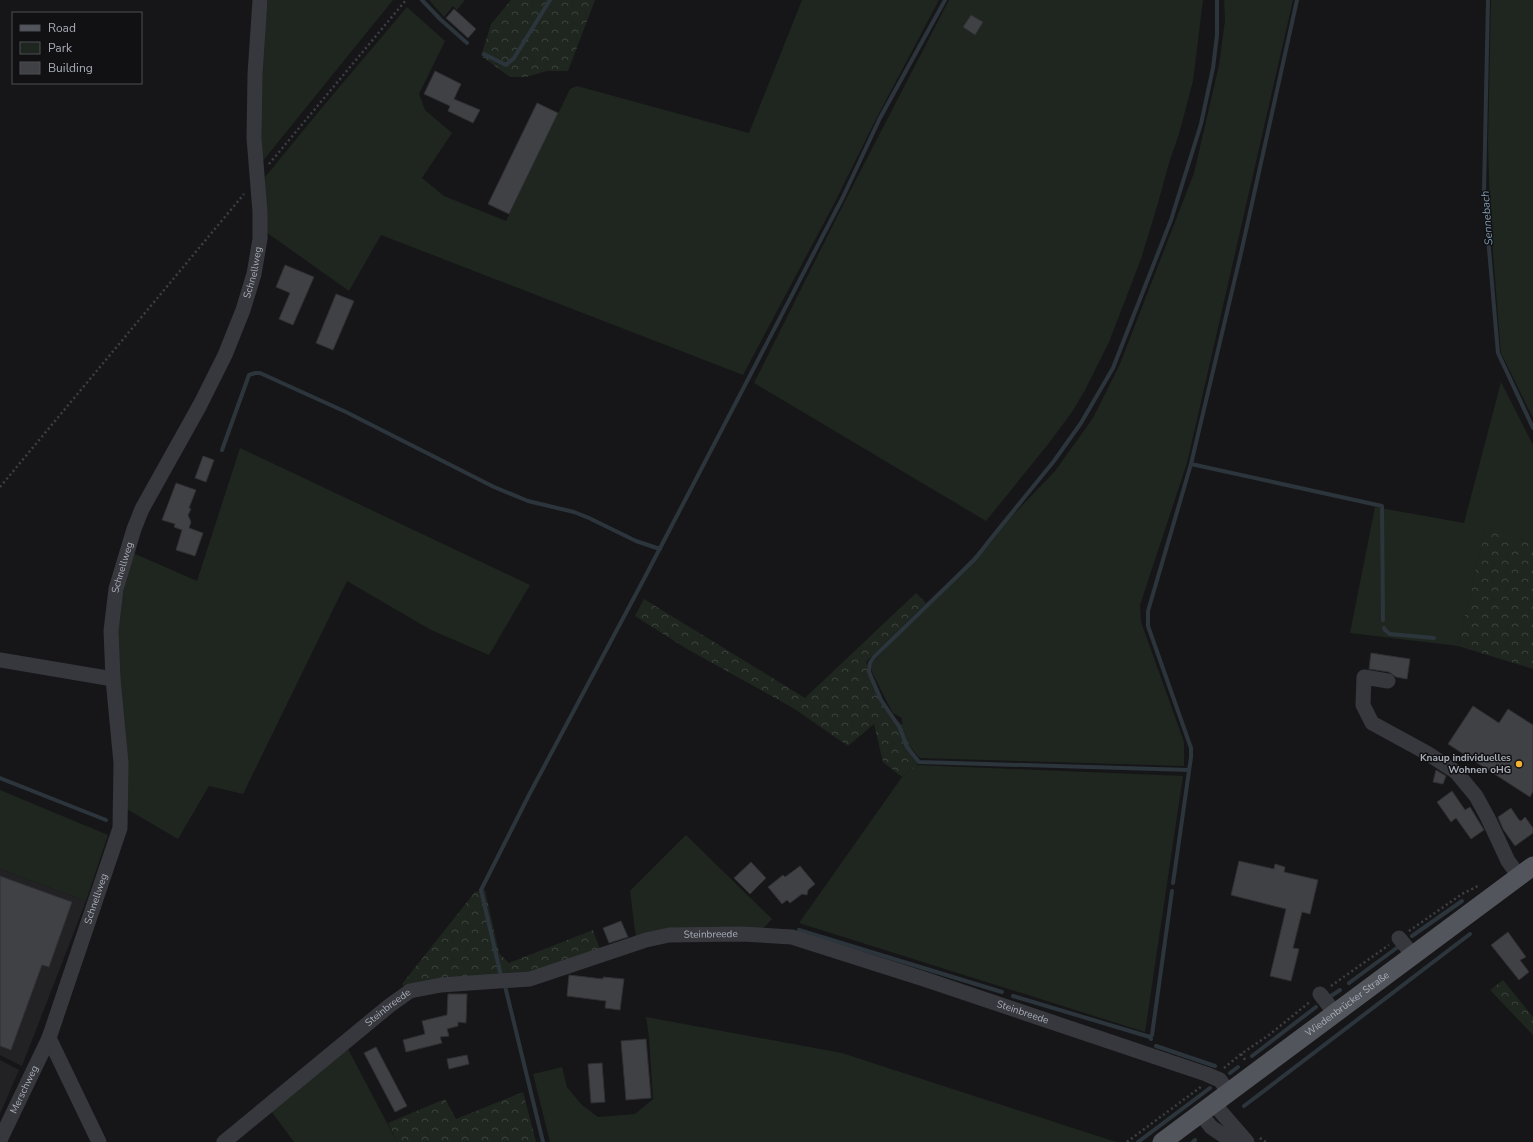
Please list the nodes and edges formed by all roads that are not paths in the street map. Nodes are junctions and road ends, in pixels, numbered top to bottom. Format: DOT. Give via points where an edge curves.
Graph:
graph roads {
  1 [pos="260,0"];
  2 [pos="0,660"];
  3 [pos="113,679"];
  4 [pos="1388,681"];
  5 [pos="1526,871"];
  6 [pos="1399,938"];
  7 [pos="1413,955"];
  8 [pos="1320,994"];
  9 [pos="1335,1013"];
  10 [pos="49,1038"];
  11 [pos="1229,1093"];
  12 [pos="1207,1109"];
  13 [pos="1251,1139"];
  14 [pos="0,1140"];
  15 [pos="99,1142"];
  16 [pos="224,1142"];
  17 [pos="1162,1142"];
  18 [pos="1233,1142"];
  1 -- 3 [label="street, Schnellweg" via="254,138 260,239 254,274 225,355 134,529 116,588 111,631"];
  2 -- 3 [label="street"];
  3 -- 10 [label="street, Schnellweg" via="121,763 120,828"];
  4 -- 5 [label="street" via="1364,677 1363,705 1372,723 1456,772 1476,796 1508,861"];
  5 -- 7 [label="main road, Wiedenbrücker Straße"];
  6 -- 7 [label="street"];
  7 -- 9 [label="main road, Wiedenbrücker Straße"];
  8 -- 9 [label="street"];
  9 -- 11 [label="main road, Wiedenbrücker Straße"];
  10 -- 14 [label="street, Merschweg"];
  10 -- 15 [label="street"];
  11 -- 12 [label="main road, Wiedenbrücker Straße"];
  11 -- 16 [label="street, Steinbreede" via="1220,1080 1206,1074 792,936 669,935 646,940 530,979 441,985 410,991"];
  12 -- 13 [label="street"];
  12 -- 17 [label="main road, Wiedenbrücker Straße"];
  12 -- 18 [label="street" via="1211,1127"];
}
